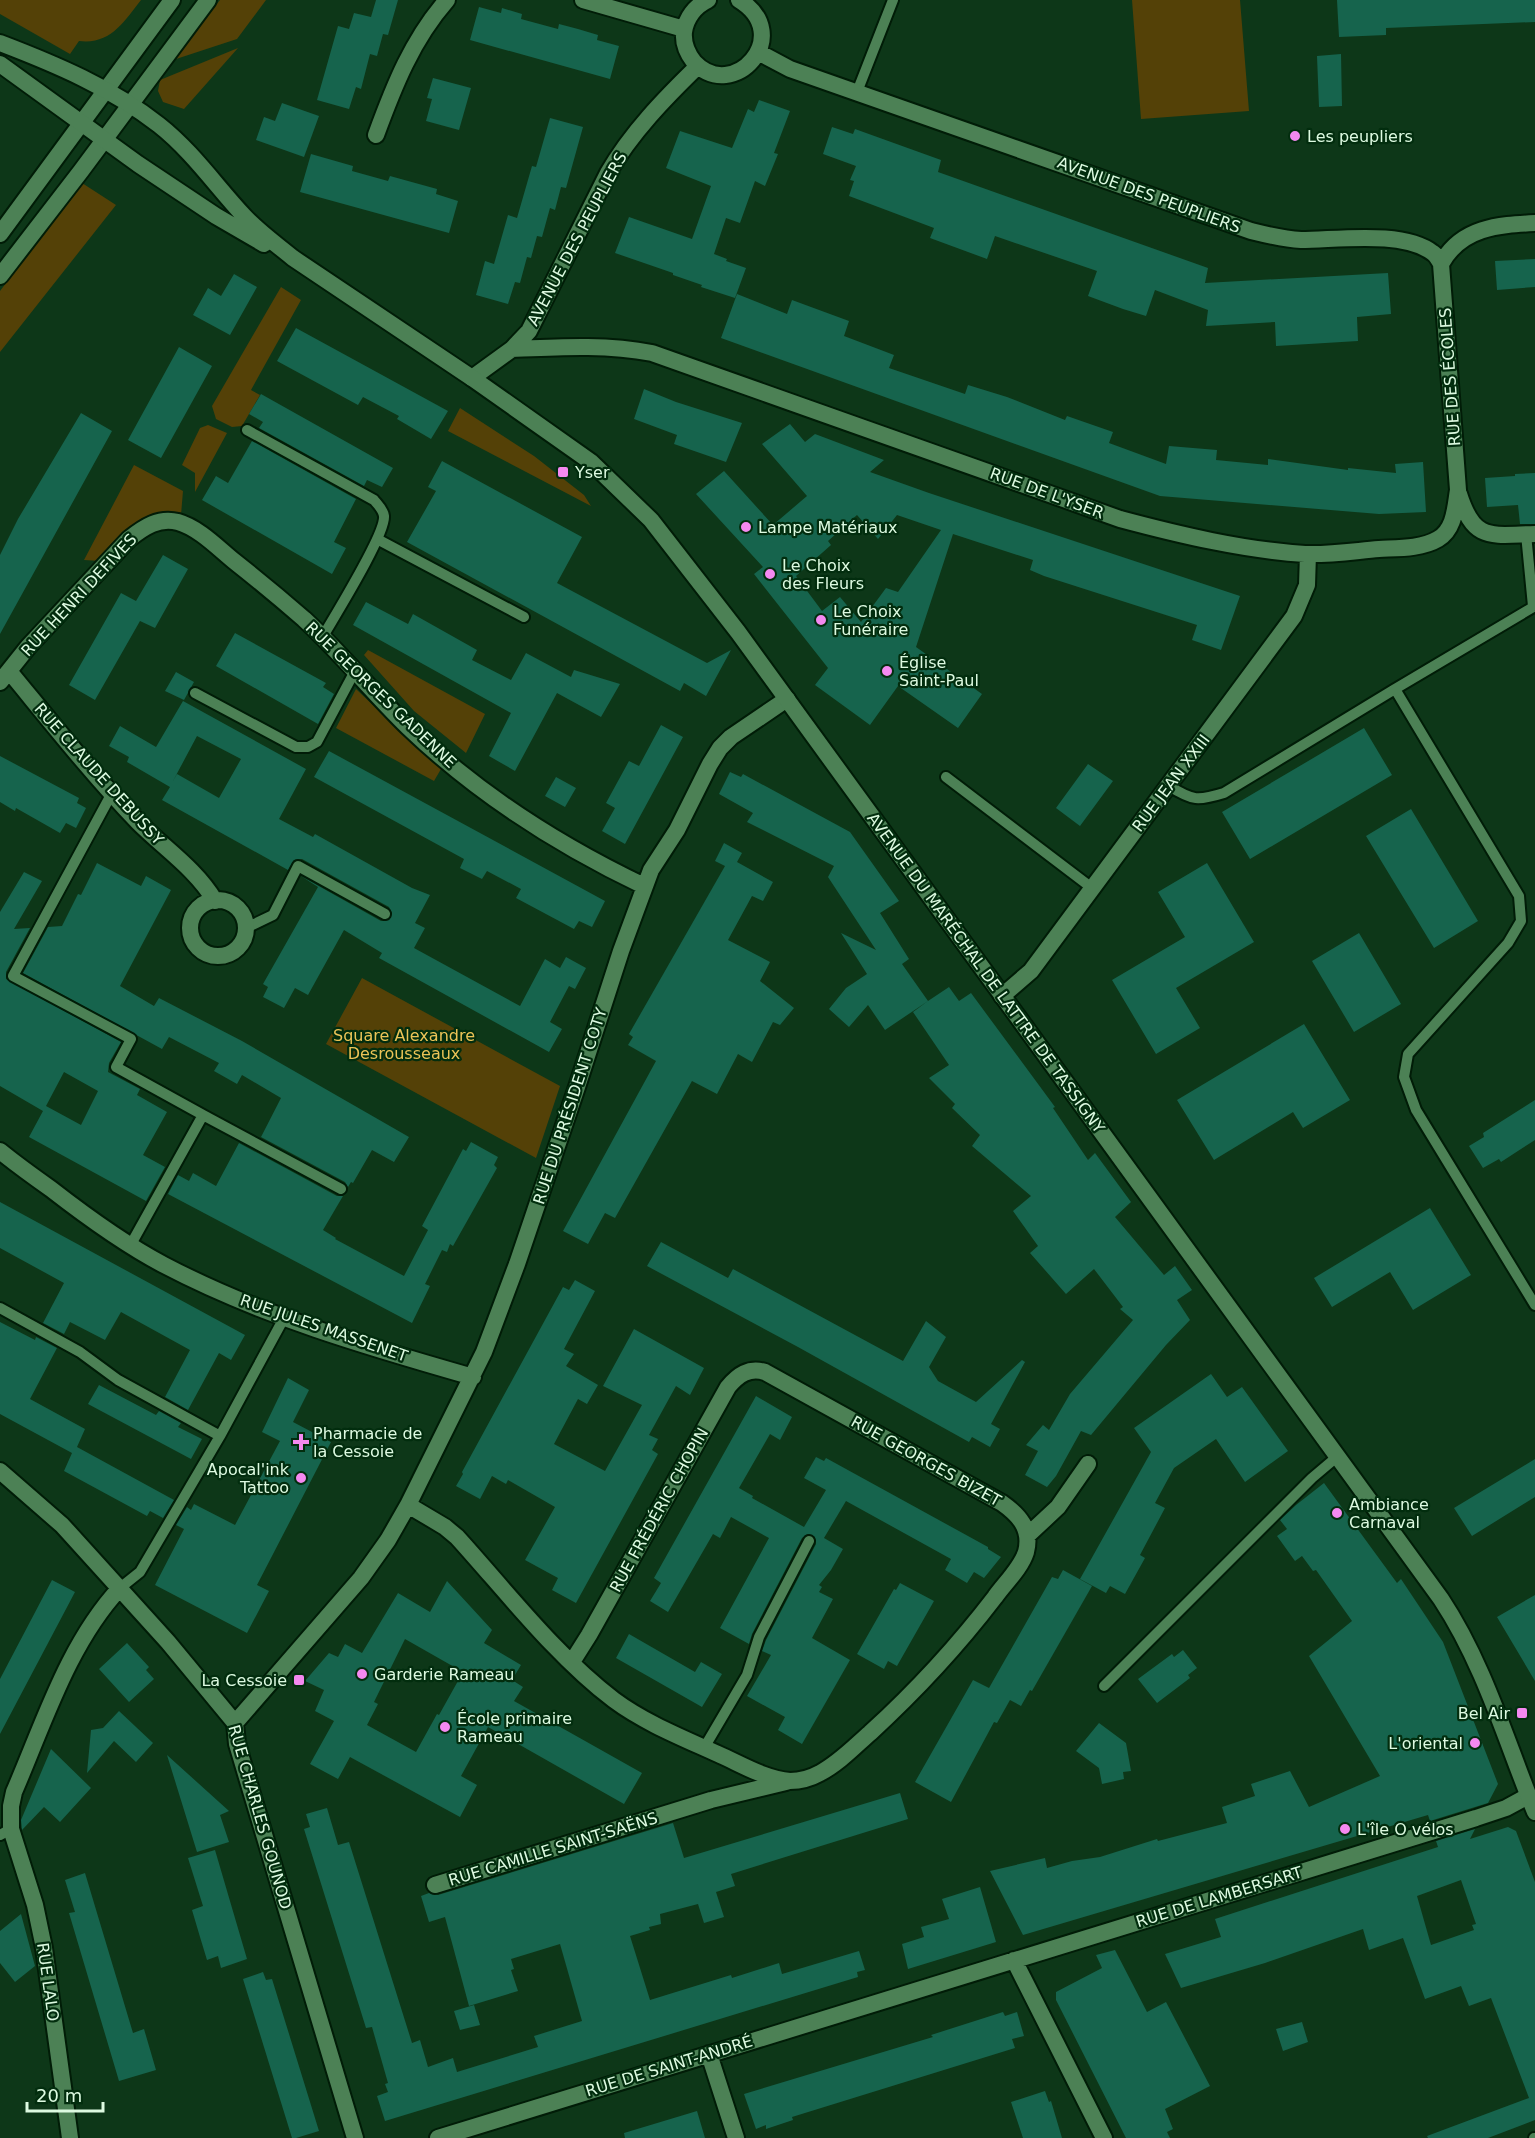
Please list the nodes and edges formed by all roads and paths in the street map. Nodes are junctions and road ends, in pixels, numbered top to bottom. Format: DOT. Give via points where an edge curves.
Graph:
graph roads {
  1 [pos="172,0"];
  2 [pos="208,0"];
  3 [pos="447,0"];
  4 [pos="583,0"];
  5 [pos="708,0"];
  6 [pos="739,0"];
  7 [pos="893,0"];
  8 [pos="684,29"];
  9 [pos="0,43"];
  10 [pos="758,52"];
  11 [pos="0,64"];
  12 [pos="698,66"];
  13 [pos="105,90"];
  14 [pos="857,92"];
  15 [pos="130,105"];
  16 [pos="82,123"];
  17 [pos="376,135"];
  18 [pos="104,139"];
  19 [pos="1535,222"];
  20 [pos="0,234"];
  21 [pos="293,258"];
  22 [pos="1441,264"];
  23 [pos="0,276"];
  24 [pos="512,349"];
  25 [pos="472,378"];
  26 [pos="247,430"];
  27 [pos="1458,490"];
  28 [pos="154,523"];
  29 [pos="1530,534"];
  30 [pos="377,540"];
  31 [pos="1308,554"];
  32 [pos="1534,606"];
  33 [pos="524,617"];
  34 [pos="322,638"];
  35 [pos="355,671"];
  36 [pos="4,677"];
  37 [pos="1395,689"];
  38 [pos="195,693"];
  39 [pos="787,699"];
  40 [pos="946,777"];
  41 [pos="1168,786"];
  42 [pos="112,793"];
  43 [pos="644,886"];
  44 [pos="1092,888"];
  45 [pos="215,901"];
  46 [pos="386,914"];
  47 [pos="246,928"];
  48 [pos="1002,996"];
  49 [pos="203,1115"];
  50 [pos="0,1150"];
  51 [pos="341,1189"];
  52 [pos="130,1246"];
  53 [pos="1535,1305"];
  54 [pos="0,1308"];
  55 [pos="284,1318"];
  56 [pos="757,1369"];
  57 [pos="473,1377"];
  58 [pos="220,1436"];
  59 [pos="1338,1456"];
  60 [pos="1088,1464"];
  61 [pos="0,1471"];
  62 [pos="408,1505"];
  63 [pos="1027,1536"];
  64 [pos="809,1541"];
  65 [pos="120,1588"];
  66 [pos="572,1662"];
  67 [pos="1104,1686"];
  68 [pos="235,1723"];
  69 [pos="704,1748"];
  70 [pos="792,1781"];
  71 [pos="1532,1793"];
  72 [pos="0,1800"];
  73 [pos="1535,1812"];
  74 [pos="6,1832"];
  75 [pos="435,1885"];
  76 [pos="1014,1960"];
  77 [pos="900,1994"];
  78 [pos="709,2054"];
  79 [pos="70,2138"];
  80 [pos="354,2138"];
  81 [pos="438,2138"];
  82 [pos="736,2138"];
  83 [pos="1104,2138"];
  1 -- 13 [label="street"];
  2 -- 15 [label="street"];
  3 -- 17 [label="street" via="423,30 404,64"];
  4 -- 8 [label="street"];
  5 -- 8 [label="street" via="695,8"];
  6 -- 10 [label="street" via="759,22 762,32"];
  7 -- 14 [label="lane"];
  8 -- 12 [label="street" via="686,49"];
  9 -- 13 [label="street, AVENUE DU MARÉCHAL DE LATTRE DE TASSIGNY"];
  10 -- 12 [label="street" via="752,62 731,74 720,75"];
  10 -- 14 [label="street, AVENUE DES PEUPLIERS" via="790,69"];
  11 -- 16 [label="street, AVENUE DU MARÉCHAL DE LATTRE DE TASSIGNY"];
  12 -- 24 [label="street, AVENUE DES PEUPLIERS" via="621,152 535,321"];
  13 -- 15 [label="street, AVENUE DU MARÉCHAL DE LATTRE DE TASSIGNY"];
  13 -- 16 [label="street"];
  14 -- 22 [label="street, AVENUE DES PEUPLIERS" via="1251,231 1298,240 1401,240 1433,253"];
  15 -- 18 [label="street"];
  15 -- 21 [label="street, AVENUE DU MARÉCHAL DE LATTRE DE TASSIGNY" via="180,144 257,229"];
  16 -- 18 [label="street, AVENUE DU MARÉCHAL DE LATTRE DE TASSIGNY"];
  16 -- 20 [label="street"];
  18 -- 21 [label="street, AVENUE DU MARÉCHAL DE LATTRE DE TASSIGNY" via="216,216"];
  18 -- 23 [label="street"];
  19 -- 22 [label="street" via="1480,230 1461,239"];
  21 -- 25 [label="street, AVENUE DU MARÉCHAL DE LATTRE DE TASSIGNY"];
  22 -- 27 [label="street, RUE DES ÉCOLES"];
  24 -- 25 [label="street, AVENUE DES PEUPLIERS"];
  24 -- 31 [label="street, RUE DE L'YSER" via="599,347 652,353 1120,519 1227,543"];
  25 -- 39 [label="street, AVENUE DU MARÉCHAL DE LATTRE DE TASSIGNY" via="582,455 632,501 676,550"];
  26 -- 30 [label="lane" via="374,500 384,515"];
  27 -- 29 [label="street" via="1470,522 1477,529 1498,535"];
  27 -- 31 [label="street, RUE DE L'YSER" via="1454,516 1438,539 1412,547"];
  28 -- 34 [label="street, RUE GEORGES GADENNE" via="177,522 200,534 279,597"];
  28 -- 36 [label="street, RUE HENRI DEFIVES" via="129,539"];
  29 -- 32 [label="lane"];
  30 -- 33 [label="lane"];
  30 -- 34 [label="lane"];
  31 -- 41 [label="street, RUE JEAN XXIII" via="1307,585 1294,616"];
  32 -- 37 [label="lane"];
  34 -- 35 [label="street, RUE GEORGES GADENNE"];
  35 -- 38 [label="lane" via="317,742 308,747 297,747"];
  35 -- 43 [label="street, RUE GEORGES GADENNE" via="408,726 479,787 547,835"];
  36 -- 42 [label="street, RUE CLAUDE DEBUSSY"];
  37 -- 41 [label="lane" via="1224,793 1201,800"];
  37 -- 53 [label="lane" via="1519,896 1521,921 1508,943 1408,1054 1404,1077 1416,1110"];
  39 -- 43 [label="street, RUE DU PRÉSIDENT COTY" via="720,748"];
  39 -- 48 [label="street, AVENUE DU MARÉCHAL DE LATTRE DE TASSIGNY"];
  40 -- 44 [label="lane"];
  41 -- 44 [label="street, RUE JEAN XXIII"];
  42 -- 45 [label="street, RUE CLAUDE DEBUSSY" via="204,883"];
  42 -- 49 [label="lane" via="13,976 131,1039 116,1067"];
  43 -- 57 [label="street, RUE DU PRÉSIDENT COTY" via="518,1264"];
  44 -- 48 [label="street, RUE JEAN XXIII" via="1031,971"];
  45 -- 47 [label="street, RUE CLAUDE DEBUSSY" via="236,907"];
  45 -- 47 [label="street" via="203,905 191,920 192,939 199,949 210,955 229,954 240,946"];
  46 -- 47 [label="lane" via="298,866 273,915"];
  48 -- 59 [label="street, AVENUE DU MARÉCHAL DE LATTRE DE TASSIGNY"];
  49 -- 51 [label="lane"];
  49 -- 52 [label="lane"];
  50 -- 52 [label="street, RUE JULES MASSENET"];
  52 -- 55 [label="street, RUE JULES MASSENET" via="184,1275"];
  54 -- 58 [label="lane"];
  55 -- 57 [label="street, RUE JULES MASSENET"];
  55 -- 58 [label="lane"];
  56 -- 63 [label="street, RUE GEORGES BIZET" via="1002,1503 1020,1518"];
  56 -- 66 [label="street, RUE FRÉDÉRIC CHOPIN" via="741,1374 728,1387"];
  57 -- 62 [label="street, RUE DU PRÉSIDENT COTY"];
  58 -- 65 [label="lane" via="140,1572"];
  59 -- 67 [label="lane" via="1303,1486"];
  59 -- 71 [label="street, AVENUE DU MARÉCHAL DE LATTRE DE TASSIGNY" via="1454,1619"];
  60 -- 63 [label="street" via="1058,1507"];
  61 -- 65 [label="street, RUE CHARLES GOUNOD" via="62,1525"];
  62 -- 66 [label="street" via="457,1537"];
  62 -- 68 [label="street, RUE DU PRÉSIDENT COTY" via="361,1578"];
  63 -- 70 [label="street" via="1026,1552 1018,1566 935,1671 840,1759 814,1776"];
  64 -- 69 [label="lane" via="759,1637 747,1675"];
  65 -- 68 [label="street, RUE CHARLES GOUNOD"];
  65 -- 74 [label="street, RUE LALO" via="91,1625 60,1686 15,1792"];
  66 -- 69 [label="street" via="615,1700 653,1724"];
  68 -- 80 [label="street, RUE CHARLES GOUNOD" via="237,1744"];
  69 -- 70 [label="street" via="771,1778"];
  70 -- 75 [label="street, RUE CAMILLE SAINT-SAËNS" via="711,1800"];
  71 -- 73 [label="street, AVENUE DU MARÉCHAL DE LATTRE DE TASSIGNY"];
  71 -- 76 [label="street, RUE DE LAMBERSART" via="1506,1808 1476,1818"];
  72 -- 74 [label="street, RUE LALO"];
  74 -- 79 [label="street, RUE LALO" via="35,1905 44,1948"];
  76 -- 77 [label="street, RUE DE LAMBERSART"];
  76 -- 83 [label="street"];
  77 -- 78 [label="street, RUE DE SAINT-ANDRÉ"];
  78 -- 81 [label="street, RUE DE SAINT-ANDRÉ"];
  78 -- 82 [label="street"];
}
